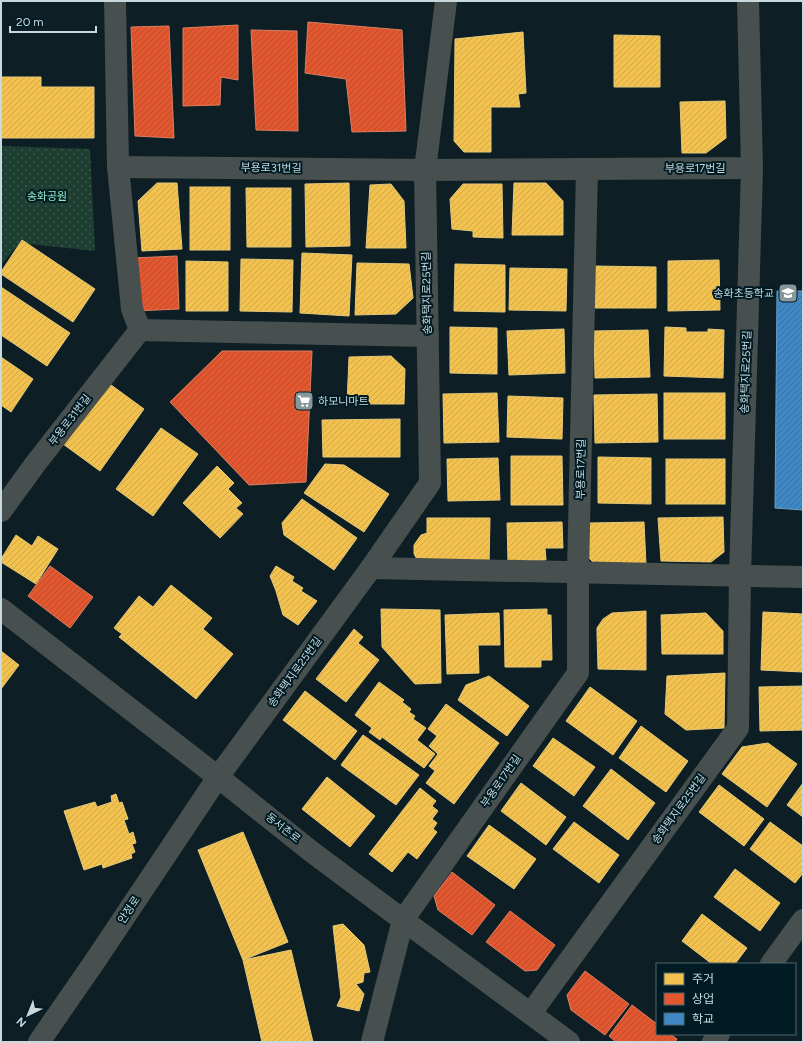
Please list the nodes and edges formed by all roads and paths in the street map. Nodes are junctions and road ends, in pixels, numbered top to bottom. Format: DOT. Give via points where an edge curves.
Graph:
graph roads {
  1 [pos="115,1"];
  2 [pos="446,1"];
  3 [pos="748,1"];
  4 [pos="118,167"];
  5 [pos="752,168"];
  6 [pos="587,169"];
  7 [pos="425,170"];
  8 [pos="140,330"];
  9 [pos="428,336"];
  10 [pos="1,511"];
  11 [pos="371,568"];
  12 [pos="578,572"];
  13 [pos="740,575"];
  14 [pos="803,576"];
  15 [pos="1,609"];
  16 [pos="218,777"];
  17 [pos="403,920"];
  18 [pos="803,920"];
  19 [pos="772,963"];
  20 [pos="531,1014"];
  21 [pos="39,1042"];
  22 [pos="372,1042"];
  23 [pos="569,1042"];
  1 -- 4 [label="street"];
  2 -- 7 [label="street, 송화택지로25번길"];
  3 -- 5 [label="street"];
  4 -- 7 [label="street, 부용로31번길"];
  4 -- 8 [label="street" via="132,309"];
  5 -- 6 [label="street, 부용로17번길"];
  5 -- 13 [label="street, 송화택지로25번길"];
  6 -- 7 [label="street, 부용로31번길"];
  6 -- 12 [label="street, 부용로17번길"];
  7 -- 9 [label="street, 송화택지로25번길"];
  8 -- 9 [label="street"];
  8 -- 10 [label="street, 부용로31번길"];
  9 -- 11 [label="street, 송화택지로25번길" via="430,483"];
  11 -- 12 [label="street"];
  11 -- 16 [label="street, 송화택지로25번길"];
  12 -- 13 [label="street"];
  12 -- 17 [label="street, 부용로17번길" via="578,673"];
  13 -- 14 [label="street"];
  13 -- 20 [label="street, 송화택지로25번길" via="738,728"];
  15 -- 16 [label="street, 동서촌로"];
  16 -- 17 [label="street, 동서촌로"];
  16 -- 21 [label="street, 안정로"];
  17 -- 20 [label="street, 동서촌로"];
  17 -- 22 [label="street, 부용로17번길"];
  18 -- 19 [label="street"];
  20 -- 23 [label="street, 동서촌로"];
}
